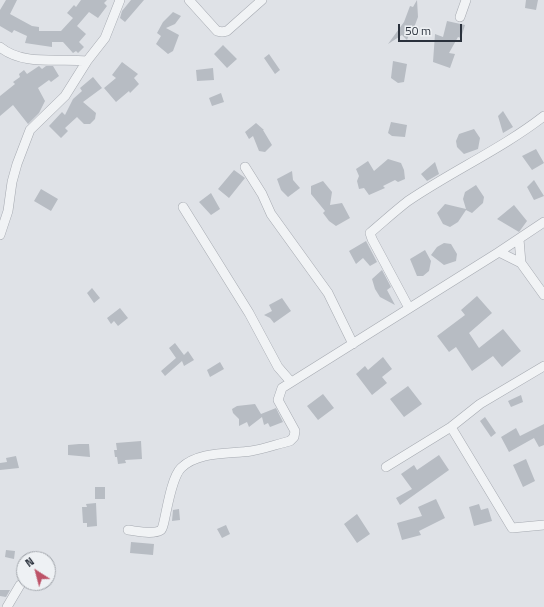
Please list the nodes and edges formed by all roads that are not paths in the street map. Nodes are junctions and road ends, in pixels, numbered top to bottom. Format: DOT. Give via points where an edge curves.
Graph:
graph roads {
  1 [pos="120,0"];
  2 [pos="189,0"];
  3 [pos="262,0"];
  4 [pos="466,0"];
  5 [pos="460,17"];
  6 [pos="0,47"];
  7 [pos="87,61"];
  8 [pos="544,116"];
  9 [pos="245,167"];
  10 [pos="183,206"];
  11 [pos="544,222"];
  12 [pos="0,235"];
  13 [pos="519,239"];
  14 [pos="498,252"];
  15 [pos="521,263"];
  16 [pos="544,294"];
  17 [pos="409,308"];
  18 [pos="354,344"];
  19 [pos="544,366"];
  20 [pos="291,382"];
  21 [pos="451,427"];
  22 [pos="386,468"];
  23 [pos="544,525"];
  24 [pos="128,530"];
  25 [pos="16,591"];
  26 [pos="7,607"];
  1 -- 7 [label="street" via="105,38"];
  2 -- 3 [label="street" via="217,31 222,32 227,31"];
  4 -- 5 [label="street"];
  6 -- 7 [label="street" via="12,56 31,60"];
  7 -- 12 [label="street" via="65,96 30,130 23,145"];
  8 -- 17 [label="street" via="525,131 408,202 370,232"];
  9 -- 18 [label="street" via="271,214 328,293"];
  10 -- 20 [label="street" via="249,313 278,367"];
  11 -- 13 [label="street"];
  13 -- 14 [label="street"];
  13 -- 15 [label="street"];
  14 -- 15 [label="street"];
  14 -- 17 [label="street"];
  15 -- 16 [label="street"];
  17 -- 18 [label="street"];
  18 -- 20 [label="street"];
  19 -- 21 [label="street" via="480,404"];
  20 -- 24 [label="street" via="282,388 278,400 295,431 290,441 252,451 188,462 175,477 166,508 165,526 154,532"];
  21 -- 22 [label="street"];
  21 -- 23 [label="street" via="512,528"];
  25 -- 26 [label="street"];
}
